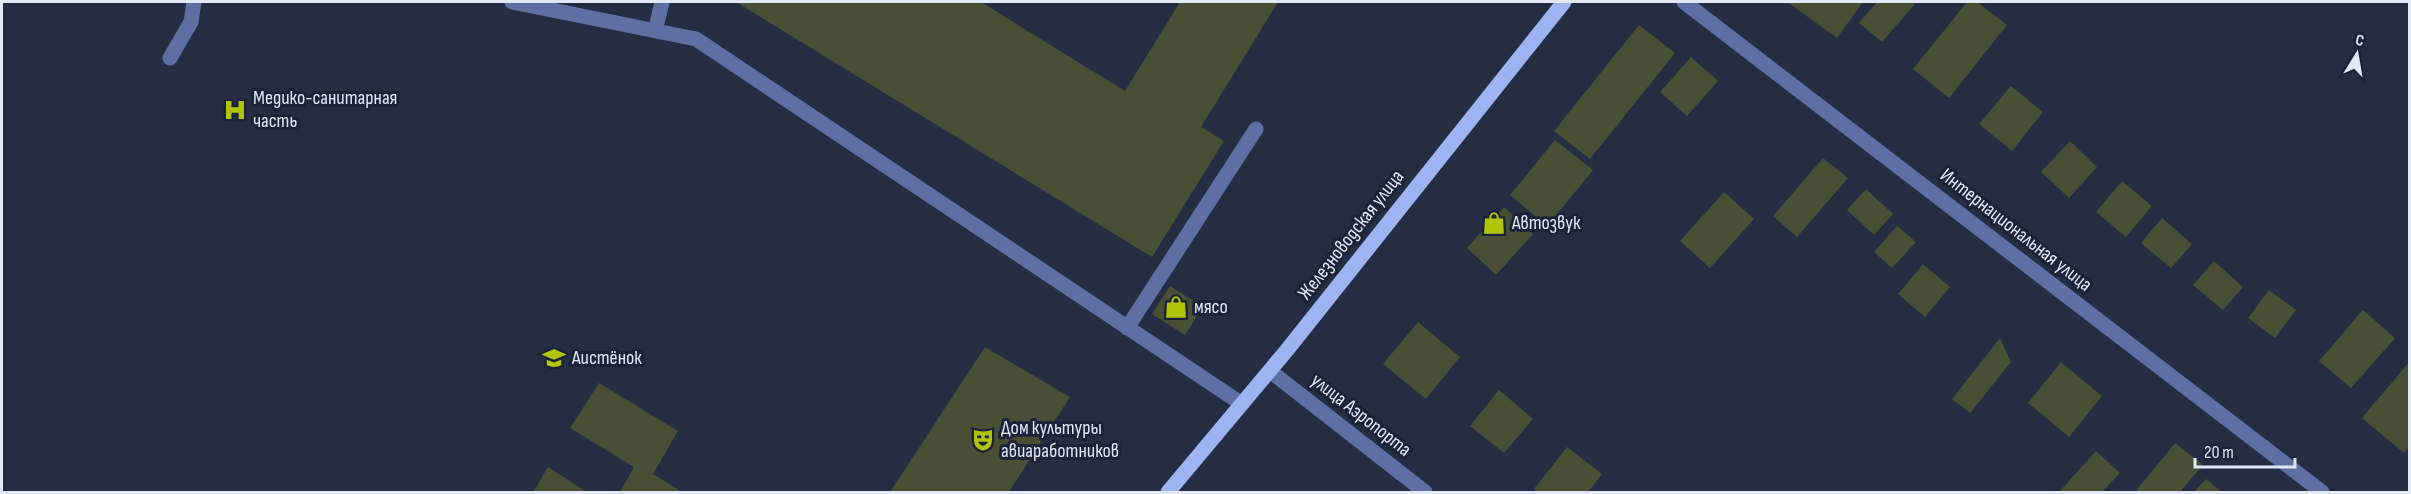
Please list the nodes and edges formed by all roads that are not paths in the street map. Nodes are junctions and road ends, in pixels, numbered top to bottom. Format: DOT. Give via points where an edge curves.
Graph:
graph roads {
  1 [pos="194,2"];
  2 [pos="512,2"];
  3 [pos="662,2"];
  4 [pos="1564,2"];
  5 [pos="1684,2"];
  6 [pos="655,31"];
  7 [pos="170,57"];
  8 [pos="1256,129"];
  9 [pos="1127,328"];
  10 [pos="1270,371"];
  11 [pos="1242,404"];
  12 [pos="1168,492"];
  13 [pos="1425,492"];
  14 [pos="2322,492"];
  1 -- 7 [label="street" via="191,22"];
  2 -- 6 [label="street"];
  3 -- 6 [label="street"];
  4 -- 10 [label="main road, Железноводская улица"];
  5 -- 14 [label="street, Интернациональная улица"];
  6 -- 9 [label="street" via="696,39"];
  8 -- 9 [label="street"];
  9 -- 11 [label="street"];
  10 -- 11 [label="main road, Железноводская улица"];
  10 -- 13 [label="street, улица Аэропорта"];
  11 -- 12 [label="main road, Железноводская улица"];
}
